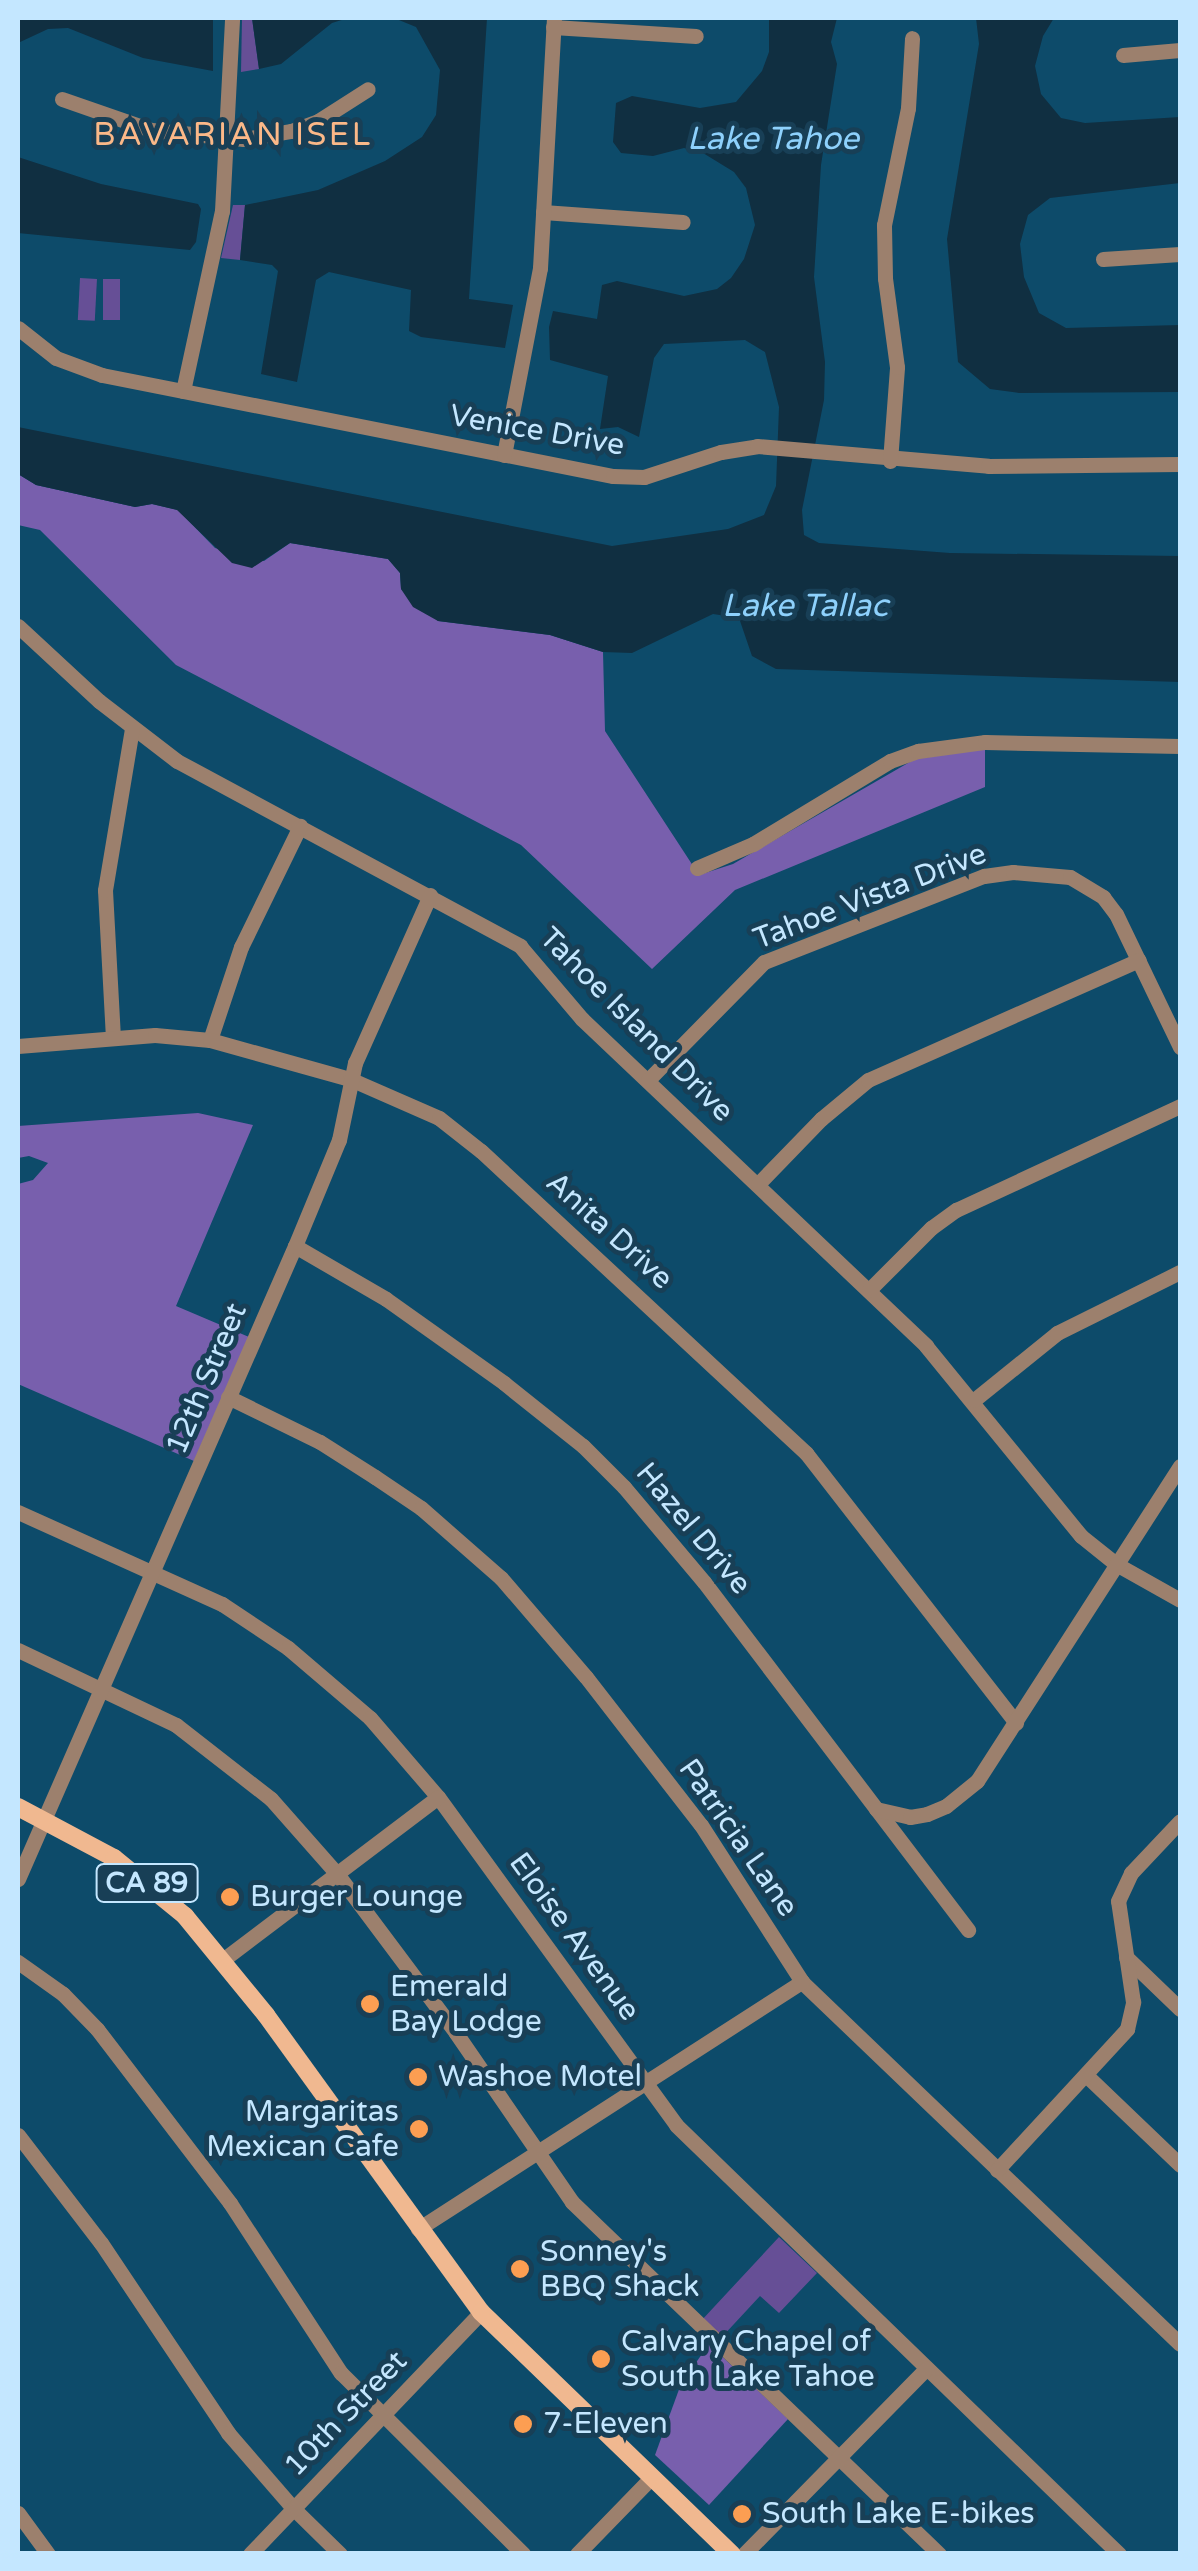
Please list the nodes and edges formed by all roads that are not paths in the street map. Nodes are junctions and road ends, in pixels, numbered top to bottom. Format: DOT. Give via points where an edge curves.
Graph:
graph roads {
  1 [pos="232,18"];
  2 [pos="554,22"];
  3 [pos="696,36"];
  4 [pos="912,38"];
  5 [pos="1180,50"];
  6 [pos="1122,54"];
  7 [pos="368,89"];
  8 [pos="62,99"];
  9 [pos="226,139"];
  10 [pos="543,212"];
  11 [pos="683,222"];
  12 [pos="1180,254"];
  13 [pos="1103,259"];
  14 [pos="18,328"];
  15 [pos="184,391"];
  16 [pos="504,454"];
  17 [pos="890,461"];
  18 [pos="1180,464"];
  19 [pos="18,626"];
  20 [pos="132,728"];
  21 [pos="1180,746"];
  22 [pos="300,826"];
  23 [pos="697,868"];
  24 [pos="430,895"];
  25 [pos="1139,960"];
  26 [pos="113,1038"];
  27 [pos="210,1040"];
  28 [pos="18,1046"];
  29 [pos="1180,1047"];
  30 [pos="350,1080"];
  31 [pos="648,1080"];
  32 [pos="1180,1106"];
  33 [pos="758,1184"];
  34 [pos="295,1246"];
  35 [pos="1180,1272"];
  36 [pos="869,1290"];
  37 [pos="228,1397"];
  38 [pos="974,1400"];
  39 [pos="1180,1466"];
  40 [pos="18,1512"];
  41 [pos="1116,1564"];
  42 [pos="154,1572"];
  43 [pos="1180,1600"];
  44 [pos="18,1650"];
  45 [pos="103,1687"];
  46 [pos="1016,1724"];
  47 [pos="438,1796"];
  48 [pos="18,1807"];
  49 [pos="876,1810"];
  50 [pos="45,1820"];
  51 [pos="1180,1820"];
  52 [pos="1166,1838"];
  53 [pos="1180,1852"];
  54 [pos="338,1875"];
  55 [pos="18,1879"];
  56 [pos="968,1930"];
  57 [pos="1126,1957"];
  58 [pos="224,1960"];
  59 [pos="18,1962"];
  60 [pos="802,1982"];
  61 [pos="1180,2009"];
  62 [pos="1087,2076"];
  63 [pos="646,2084"];
  64 [pos="18,2135"];
  65 [pos="538,2152"];
  66 [pos="1180,2165"];
  67 [pos="998,2170"];
  68 [pos="418,2229"];
  69 [pos="481,2312"];
  70 [pos="1180,2344"];
  71 [pos="926,2369"];
  72 [pos="382,2418"];
  73 [pos="839,2460"];
  74 [pos="652,2478"];
  75 [pos="293,2508"];
  76 [pos="18,2514"];
  77 [pos="48,2554"];
  78 [pos="250,2554"];
  79 [pos="340,2554"];
  80 [pos="523,2554"];
  81 [pos="577,2554"];
  82 [pos="732,2554"];
  83 [pos="744,2554"];
  84 [pos="939,2554"];
  85 [pos="1119,2554"];
  1 -- 9 [label="street"];
  2 -- 3 [label="street"];
  2 -- 10 [label="street"];
  4 -- 17 [label="street" via="908,108 884,225 897,366"];
  5 -- 6 [label="street"];
  7 -- 9 [label="street" via="290,131"];
  8 -- 9 [label="street" via="151,130"];
  9 -- 15 [label="street" via="222,211"];
  10 -- 11 [label="street"];
  10 -- 16 [label="street" via="536,298"];
  12 -- 13 [label="street"];
  14 -- 15 [label="street, Venice Drive" via="74,368"];
  15 -- 16 [label="street, Venice Drive"];
  16 -- 17 [label="street, Venice Drive" via="644,477 721,452 771,448"];
  17 -- 18 [label="street, Venice Drive"];
  19 -- 20 [label="street, Tahoe Island Drive"];
  20 -- 22 [label="street, Tahoe Island Drive" via="176,760"];
  20 -- 26 [label="street" via="106,890"];
  21 -- 23 [label="street" via="985,742 918,751"];
  22 -- 24 [label="street, Tahoe Island Drive"];
  22 -- 27 [label="street" via="240,947"];
  24 -- 30 [label="street, 12th Street"];
  24 -- 31 [label="street, Tahoe Island Drive" via="520,946 582,1019"];
  25 -- 29 [label="street, Tahoe Vista Drive"];
  25 -- 31 [label="street, Tahoe Vista Drive" via="1116,914 1088,885 1039,872 984,876 764,962"];
  25 -- 33 [label="street" via="868,1080"];
  26 -- 27 [label="street, Anita Drive"];
  26 -- 28 [label="street, Anita Drive"];
  27 -- 30 [label="street, Anita Drive"];
  30 -- 34 [label="street, 12th Street" via="339,1140"];
  30 -- 46 [label="street, Anita Drive" via="417,1106 458,1132 770,1417 829,1480"];
  31 -- 33 [label="street, Tahoe Island Drive"];
  32 -- 36 [label="street" via="956,1210"];
  33 -- 36 [label="street, Tahoe Island Drive"];
  34 -- 37 [label="street, 12th Street"];
  34 -- 49 [label="street, Hazel Drive" via="386,1299 583,1446 704,1582"];
  35 -- 38 [label="street" via="1057,1334"];
  36 -- 38 [label="street, Tahoe Island Drive"];
  37 -- 42 [label="street, 12th Street"];
  37 -- 60 [label="street, Patricia Lane" via="375,1476 501,1578 701,1825"];
  38 -- 41 [label="street, Tahoe Island Drive" via="1081,1536"];
  39 -- 41 [label="street"];
  40 -- 42 [label="street, Eloise Avenue"];
  41 -- 43 [label="street, Tahoe Island Drive"];
  41 -- 46 [label="street"];
  42 -- 45 [label="street, 12th Street"];
  42 -- 47 [label="street, Eloise Avenue" via="222,1604 288,1648 370,1718"];
  44 -- 45 [label="street"];
  45 -- 50 [label="street, 12th Street"];
  45 -- 54 [label="street" via="211,1748 295,1823"];
  46 -- 49 [label="street" via="976,1781 946,1806 910,1818"];
  47 -- 54 [label="street"];
  47 -- 63 [label="street, Eloise Avenue"];
  48 -- 50 [label="main road, CA 89"];
  49 -- 56 [label="street, Hazel Drive"];
  50 -- 55 [label="street, 12th Street"];
  50 -- 58 [label="main road, CA 89" via="136,1873"];
  51 -- 52 [label="street"];
  52 -- 53 [label="street"];
  52 -- 57 [label="street" via="1123,1885 1118,1915"];
  54 -- 58 [label="street"];
  54 -- 65 [label="street"];
  57 -- 61 [label="street"];
  57 -- 62 [label="street" via="1133,2002 1128,2029"];
  58 -- 68 [label="main road, CA 89"];
  59 -- 72 [label="street" via="64,1994 97,2029 230,2204 306,2326"];
  60 -- 63 [label="street"];
  60 -- 67 [label="street, Patricia Lane"];
  62 -- 66 [label="street"];
  62 -- 67 [label="street"];
  63 -- 65 [label="street"];
  63 -- 71 [label="street, Eloise Avenue" via="711,2163"];
  64 -- 75 [label="street" via="228,2433"];
  65 -- 68 [label="street"];
  65 -- 73 [label="street" via="591,2222"];
  67 -- 70 [label="street, Patricia Lane"];
  68 -- 69 [label="main road, CA 89"];
  69 -- 72 [label="street, 10th Street"];
  69 -- 74 [label="main road, CA 89"];
  71 -- 73 [label="street"];
  71 -- 85 [label="street, Eloise Avenue"];
  72 -- 75 [label="street, 10th Street"];
  72 -- 80 [label="street"];
  73 -- 83 [label="street"];
  73 -- 84 [label="street"];
  74 -- 81 [label="street"];
  74 -- 82 [label="main road, CA 89"];
  75 -- 78 [label="street, 10th Street"];
  75 -- 79 [label="street"];
  76 -- 77 [label="street"];
}
